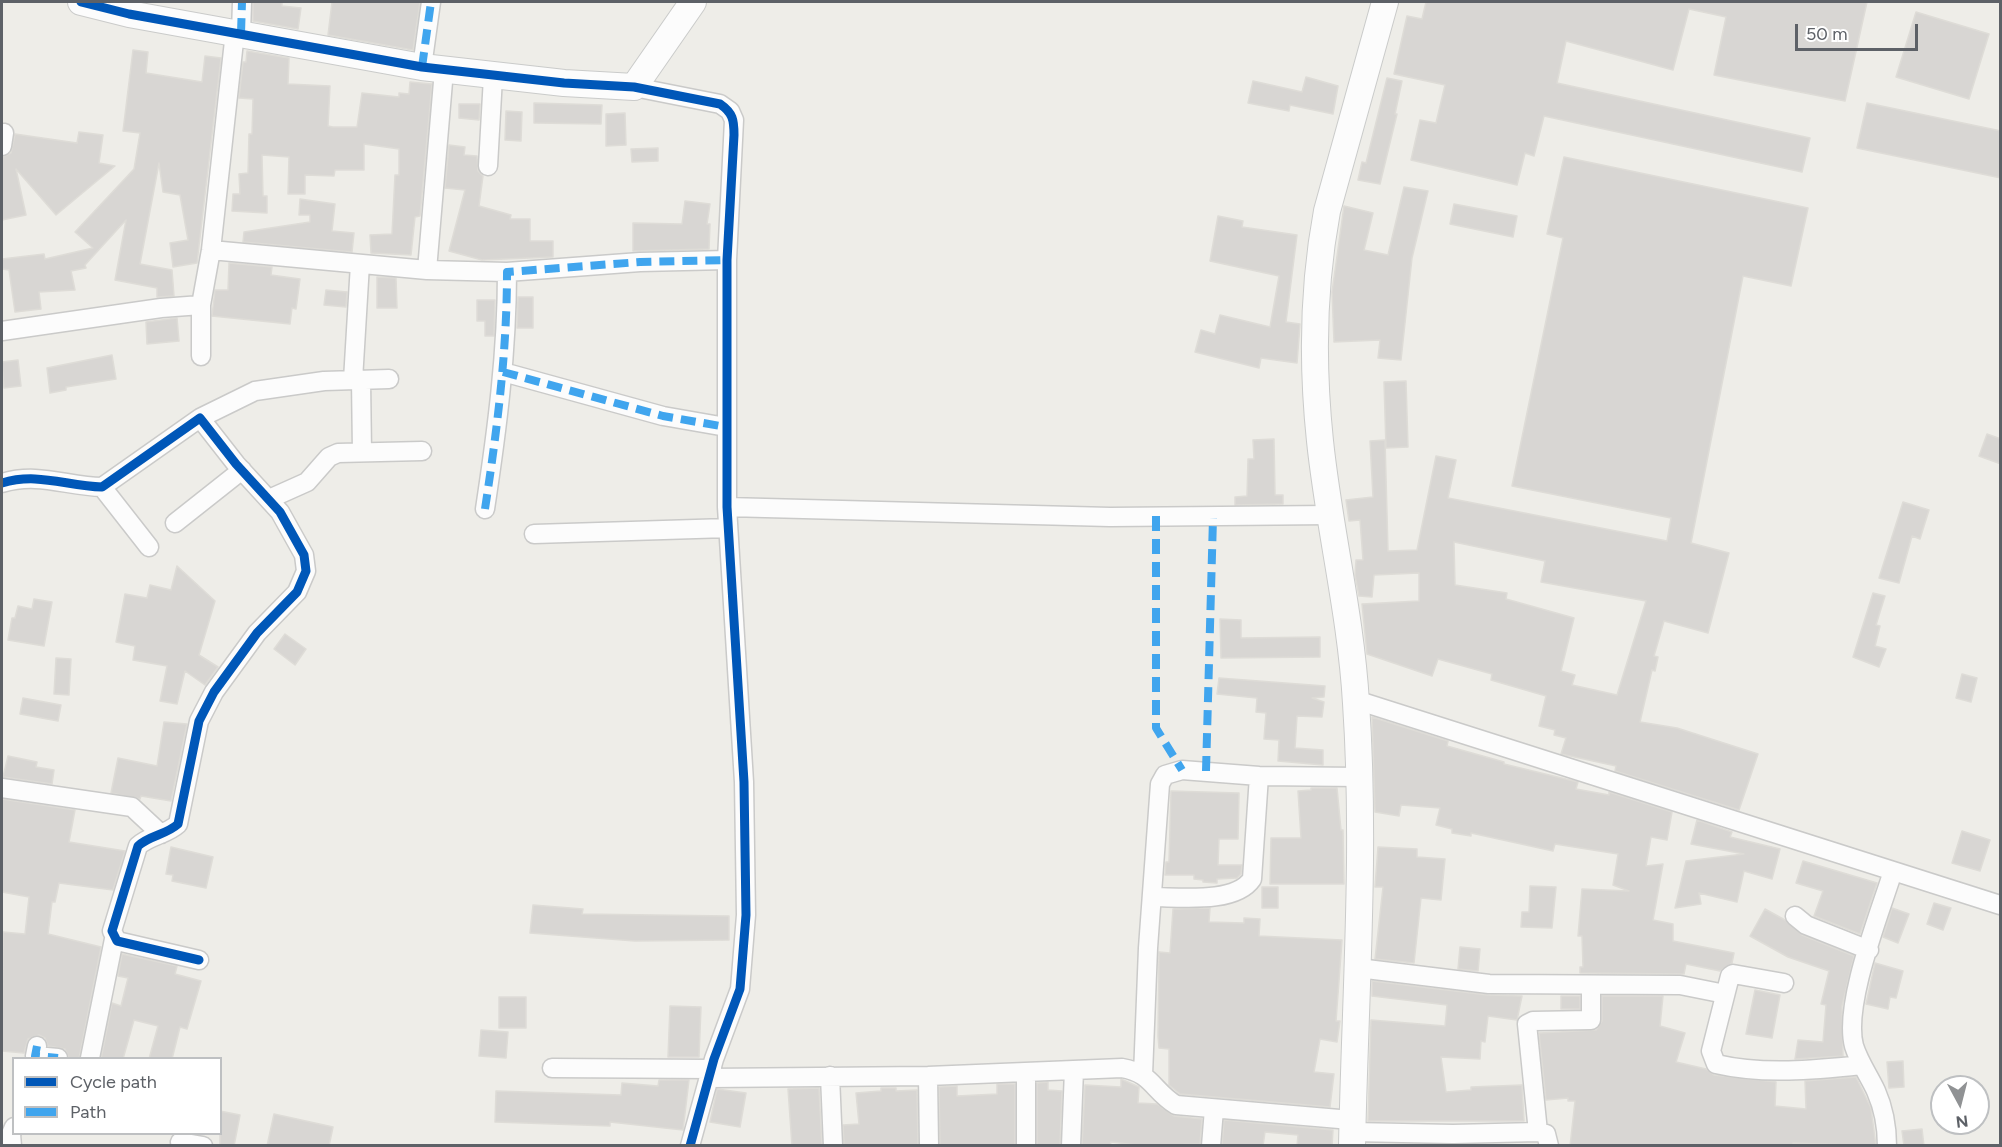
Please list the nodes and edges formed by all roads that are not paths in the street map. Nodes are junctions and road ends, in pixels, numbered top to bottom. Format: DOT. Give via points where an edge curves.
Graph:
graph roads {
  1 [pos="81,2"];
  2 [pos="242,2"];
  3 [pos="431,2"];
  4 [pos="693,2"];
  5 [pos="1385,2"];
  6 [pos="238,32"];
  7 [pos="433,69"];
  8 [pos="493,77"];
  9 [pos="634,87"];
  10 [pos="488,166"];
  11 [pos="211,250"];
  12 [pos="727,260"];
  13 [pos="360,264"];
  14 [pos="427,270"];
  15 [pos="507,272"];
  16 [pos="201,305"];
  17 [pos="2,331"];
  18 [pos="201,356"];
  19 [pos="503,372"];
  20 [pos="389,379"];
  21 [pos="357,380"];
  22 [pos="200,418"];
  23 [pos="726,427"];
  24 [pos="422,451"];
  25 [pos="362,452"];
  26 [pos="242,470"];
  27 [pos="2,483"];
  28 [pos="102,487"];
  29 [pos="269,499"];
  30 [pos="727,507"];
  31 [pos="485,509"];
  32 [pos="1331,515"];
  33 [pos="175,523"];
  34 [pos="728,528"];
  35 [pos="534,534"];
  36 [pos="149,548"];
  37 [pos="1356,700"];
  38 [pos="1259,776"];
  39 [pos="1360,777"];
  40 [pos="2,788"];
  41 [pos="161,834"];
  42 [pos="1893,871"];
  43 [pos="1152,897"];
  44 [pos="2001,905"];
  45 [pos="1795,916"];
  46 [pos="114,939"];
  47 [pos="1869,950"];
  48 [pos="199,960"];
  49 [pos="1358,968"];
  50 [pos="1784,982"];
  51 [pos="1591,985"];
  52 [pos="1725,994"];
  53 [pos="36,1046"];
  54 [pos="43,1057"];
  55 [pos="90,1057"];
  56 [pos="1862,1065"];
  57 [pos="552,1068"];
  58 [pos="1074,1070"];
  59 [pos="1026,1072"];
  60 [pos="711,1073"];
  61 [pos="1143,1075"];
  62 [pos="830,1076"];
  63 [pos="928,1076"];
  64 [pos="1214,1109"];
  65 [pos="1352,1133"];
  66 [pos="1544,1139"];
  67 [pos="180,1140"];
  68 [pos="1453,1140"];
  69 [pos="203,1146"];
  70 [pos="690,1146"];
  71 [pos="833,1146"];
  72 [pos="929,1146"];
  73 [pos="1026,1146"];
  74 [pos="1071,1146"];
  75 [pos="1211,1146"];
  76 [pos="1887,1146"];
  1 -- 6 [label="main road"];
  2 -- 6 [label="street"];
  3 -- 7 [label="street"];
  4 -- 9 [label="main road"];
  5 -- 32 [label="main road" via="1321,242 1316,361 1320,441"];
  6 -- 7 [label="main road"];
  6 -- 11 [label="street"];
  7 -- 8 [label="main road"];
  7 -- 14 [label="street"];
  8 -- 9 [label="main road"];
  8 -- 10 [label="street"];
  9 -- 12 [label="street" via="720,104 730,111 734,135"];
  11 -- 13 [label="street"];
  11 -- 16 [label="street"];
  12 -- 15 [label="street"];
  12 -- 23 [label="street"];
  13 -- 14 [label="street"];
  13 -- 21 [label="street"];
  14 -- 15 [label="street"];
  15 -- 19 [label="street"];
  16 -- 17 [label="street"];
  16 -- 18 [label="street"];
  19 -- 23 [label="street" via="663,416"];
  19 -- 31 [label="street"];
  20 -- 21 [label="street"];
  21 -- 22 [label="street" via="255,391"];
  21 -- 25 [label="street"];
  22 -- 26 [label="street"];
  22 -- 28 [label="street"];
  23 -- 30 [label="street"];
  24 -- 25 [label="street"];
  25 -- 29 [label="street" via="329,457 307,482"];
  26 -- 29 [label="street"];
  26 -- 33 [label="street"];
  27 -- 28 [label="street" via="15,479 56,479"];
  28 -- 36 [label="street"];
  29 -- 41 [label="street" via="304,555 306,571 297,592 257,633 214,692 199,721 178,824"];
  30 -- 32 [label="street" via="1110,517"];
  30 -- 34 [label="street"];
  32 -- 37 [label="main road"];
  34 -- 35 [label="street"];
  34 -- 60 [label="street" via="744,782 746,915 740,989"];
  37 -- 39 [label="main road"];
  37 -- 42 [label="street"];
  38 -- 39 [label="street"];
  38 -- 43 [label="street" via="1252,879 1245,889 1228,895"];
  38 -- 43 [label="street" via="1182,770 1165,776 1160,784"];
  39 -- 49 [label="main road"];
  40 -- 41 [label="street" via="132,807"];
  41 -- 46 [label="street" via="138,846 112,931"];
  42 -- 44 [label="street"];
  42 -- 47 [label="street"];
  43 -- 61 [label="street"];
  45 -- 47 [label="street" via="1806,925"];
  46 -- 48 [label="street"];
  46 -- 55 [label="street"];
  47 -- 56 [label="street" via="1852,1018 1853,1044"];
  49 -- 51 [label="street" via="1489,984"];
  49 -- 65 [label="main road"];
  50 -- 52 [label="street" via="1733,974"];
  51 -- 52 [label="street" via="1680,986"];
  51 -- 66 [label="street" via="1592,1020 1527,1024"];
  52 -- 56 [label="street" via="1711,1052 1716,1064 1747,1070"];
  53 -- 54 [label="street" via="35,1056"];
  56 -- 76 [label="street" via="1882,1105"];
  57 -- 60 [label="street"];
  58 -- 59 [label="street"];
  58 -- 61 [label="street" via="1122,1068"];
  58 -- 74 [label="street"];
  59 -- 63 [label="street"];
  59 -- 73 [label="street"];
  60 -- 62 [label="street"];
  60 -- 70 [label="street"];
  61 -- 64 [label="street" via="1176,1105"];
  62 -- 63 [label="street"];
  62 -- 71 [label="street"];
  63 -- 72 [label="street"];
  64 -- 65 [label="street"];
  64 -- 75 [label="street"];
  65 -- 68 [label="street"];
  66 -- 68 [label="street"];
  67 -- 69 [label="street"];
}
